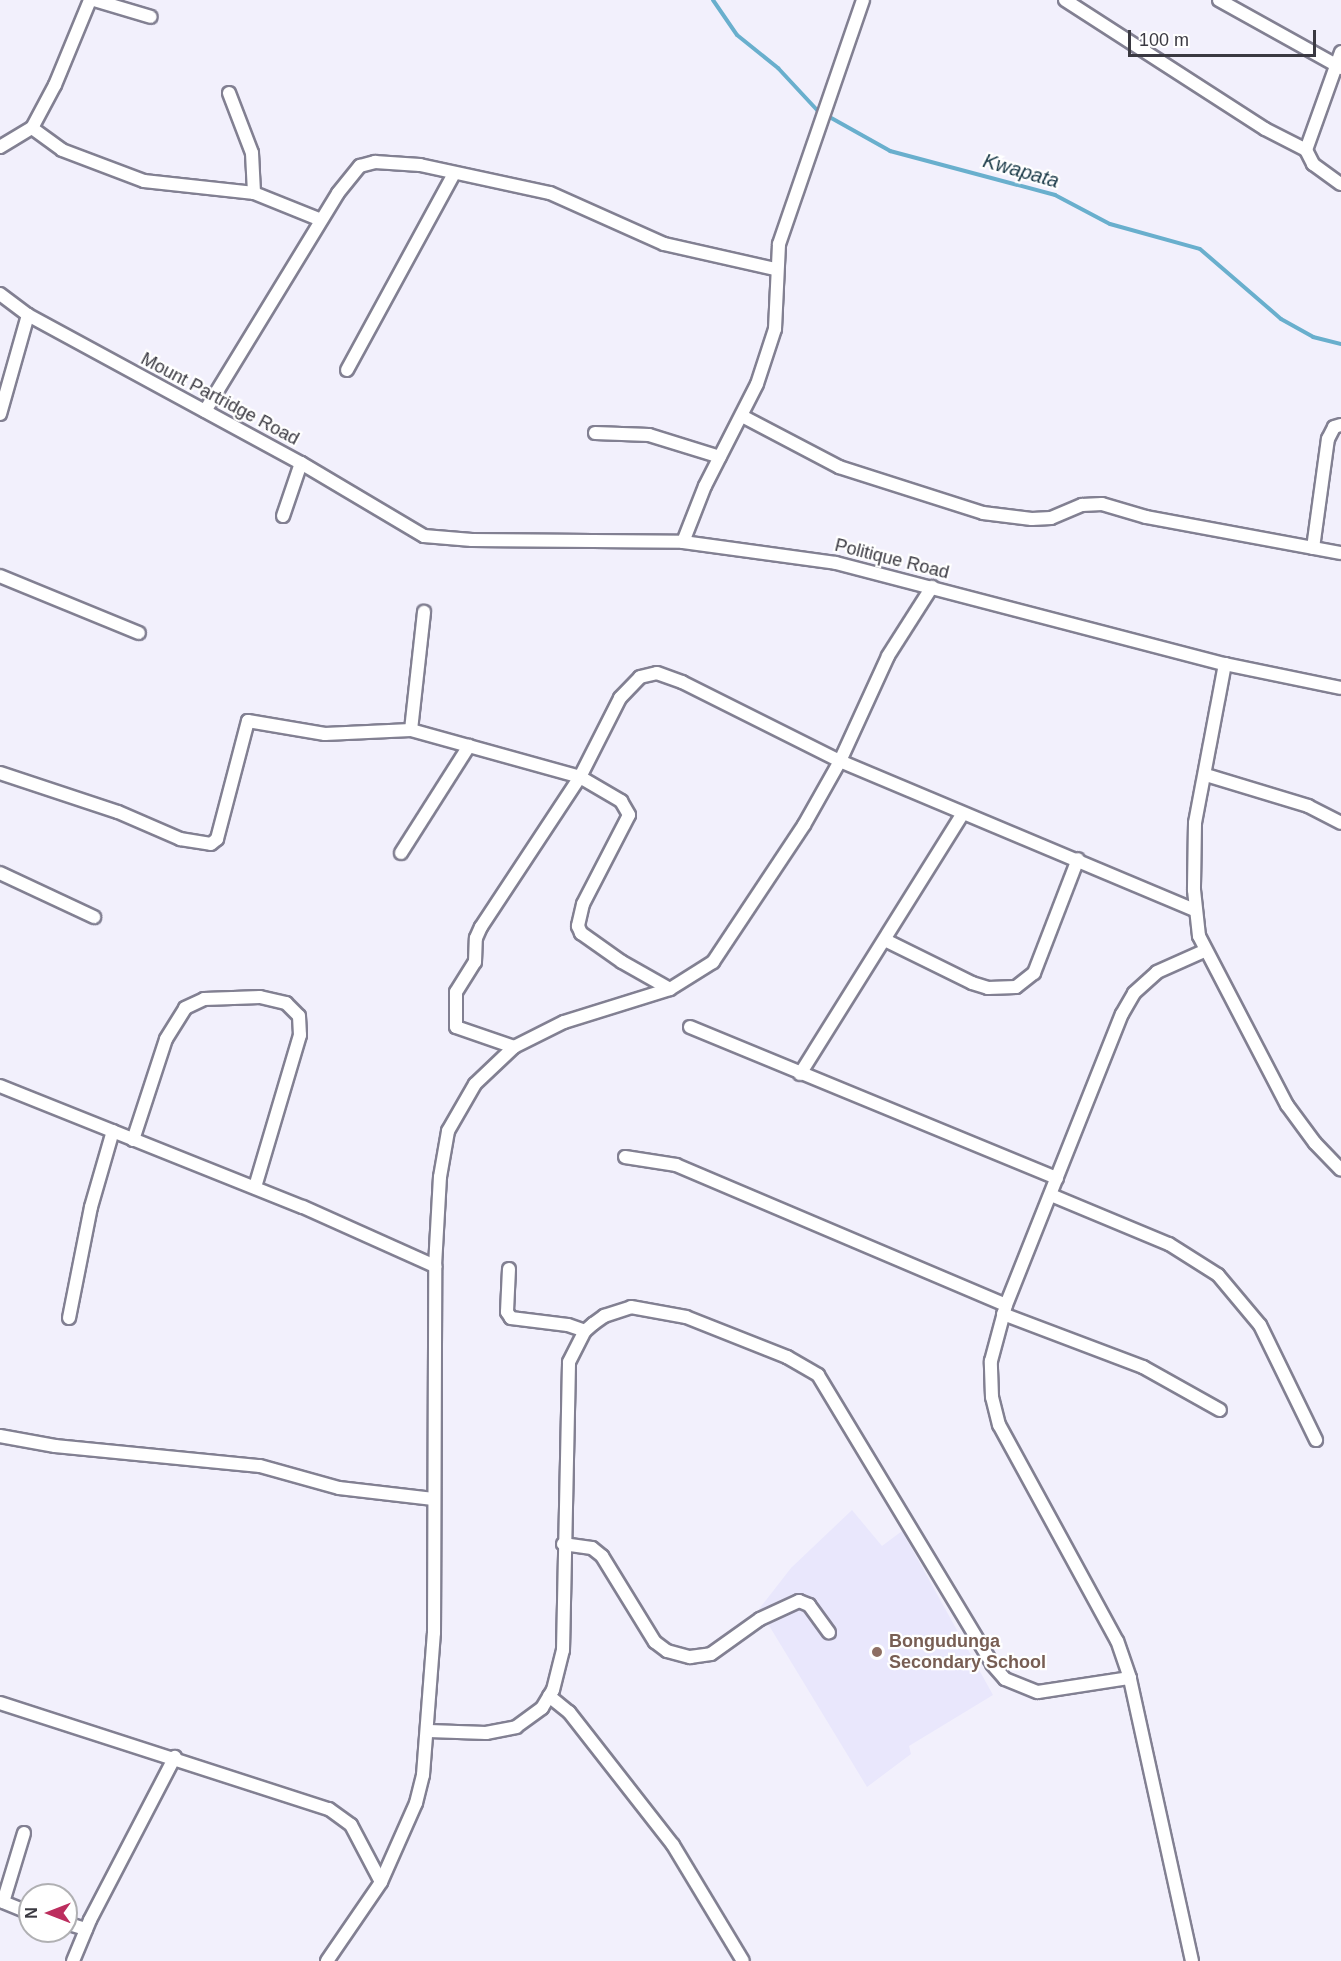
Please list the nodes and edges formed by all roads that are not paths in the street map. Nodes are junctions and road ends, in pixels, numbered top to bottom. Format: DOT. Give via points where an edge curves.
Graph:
graph roads {
  1 [pos="92,0"];
  2 [pos="863,0"];
  3 [pos="1065,0"];
  4 [pos="1219,0"];
  5 [pos="151,17"];
  6 [pos="1341,52"];
  7 [pos="1338,67"];
  8 [pos="229,93"];
  9 [pos="32,128"];
  10 [pos="0,147"];
  11 [pos="1306,150"];
  12 [pos="454,174"];
  13 [pos="1341,184"];
  14 [pos="254,193"];
  15 [pos="321,220"];
  16 [pos="775,269"];
  17 [pos="0,294"];
  18 [pos="28,315"];
  19 [pos="347,370"];
  20 [pos="204,411"];
  21 [pos="0,414"];
  22 [pos="742,416"];
  23 [pos="1341,425"];
  24 [pos="595,433"];
  25 [pos="720,457"];
  26 [pos="300,463"];
  27 [pos="284,516"];
  28 [pos="424,536"];
  29 [pos="683,542"];
  30 [pos="1313,548"];
  31 [pos="1341,553"];
  32 [pos="0,576"];
  33 [pos="932,587"];
  34 [pos="424,612"];
  35 [pos="139,633"];
  36 [pos="1225,664"];
  37 [pos="1341,688"];
  38 [pos="411,730"];
  39 [pos="469,746"];
  40 [pos="840,761"];
  41 [pos="0,773"];
  42 [pos="1206,775"];
  43 [pos="580,777"];
  44 [pos="962,814"];
  45 [pos="1341,823"];
  46 [pos="401,853"];
  47 [pos="1078,859"];
  48 [pos="0,873"];
  49 [pos="1195,910"];
  50 [pos="94,917"];
  51 [pos="885,940"];
  52 [pos="1204,951"];
  53 [pos="670,989"];
  54 [pos="690,1027"];
  55 [pos="514,1047"];
  56 [pos="800,1074"];
  57 [pos="0,1086"];
  58 [pos="113,1131"];
  59 [pos="133,1140"];
  60 [pos="625,1157"];
  61 [pos="1341,1170"];
  62 [pos="1057,1178"];
  63 [pos="255,1187"];
  64 [pos="1051,1195"];
  65 [pos="435,1266"];
  66 [pos="509,1269"];
  67 [pos="1004,1310"];
  68 [pos="69,1318"];
  69 [pos="585,1331"];
  70 [pos="1220,1410"];
  71 [pos="0,1436"];
  72 [pos="1316,1440"];
  73 [pos="433,1499"];
  74 [pos="563,1544"];
  75 [pos="829,1633"];
  76 [pos="1130,1678"];
  77 [pos="549,1696"];
  78 [pos="0,1702"];
  79 [pos="429,1731"];
  80 [pos="175,1757"];
  81 [pos="24,1833"];
  82 [pos="381,1882"];
  83 [pos="18,1908"];
  84 [pos="78,1927"];
  85 [pos="86,1929"];
  86 [pos="73,1961"];
  87 [pos="327,1961"];
  88 [pos="743,1961"];
  89 [pos="1192,1961"];
  1 -- 5 [label="street"];
  1 -- 9 [label="street"];
  2 -- 16 [label="street" via="779,244"];
  3 -- 11 [label="street" via="1255,123"];
  4 -- 7 [label="street"];
  6 -- 7 [label="street"];
  7 -- 11 [label="street"];
  8 -- 14 [label="street" via="252,153"];
  9 -- 10 [label="street"];
  9 -- 14 [label="street" via="62,150 144,181"];
  11 -- 13 [label="street" via="1313,164"];
  12 -- 15 [label="street" via="394,161 360,166"];
  12 -- 16 [label="street" via="550,192 664,244"];
  12 -- 19 [label="street"];
  14 -- 15 [label="street"];
  15 -- 20 [label="street"];
  16 -- 22 [label="street" via="775,329"];
  17 -- 18 [label="street, Mount Partridge Road"];
  18 -- 20 [label="street, Mount Partridge Road"];
  18 -- 21 [label="street"];
  20 -- 26 [label="street, Mount Partridge Road"];
  22 -- 25 [label="street"];
  22 -- 30 [label="street" via="839,467 983,513 1042,519 1082,505 1102,504 1146,517"];
  23 -- 30 [label="street" via="1334,427 1328,439"];
  24 -- 25 [label="street" via="649,435"];
  25 -- 29 [label="street"];
  26 -- 27 [label="street"];
  26 -- 28 [label="street, Mount Partridge Road"];
  28 -- 29 [label="street, Politique Road"];
  29 -- 33 [label="street, Politique Road" via="868,568"];
  30 -- 31 [label="street"];
  32 -- 35 [label="street"];
  33 -- 36 [label="street, Politique Road"];
  33 -- 40 [label="street" via="888,656"];
  34 -- 38 [label="street"];
  36 -- 37 [label="street, Politique Road"];
  36 -- 42 [label="street"];
  38 -- 39 [label="street"];
  38 -- 41 [label="street" via="325,734 248,720 217,839 211,844 180,839 118,812"];
  39 -- 43 [label="street"];
  39 -- 46 [label="street"];
  40 -- 43 [label="street" via="682,682 650,673 640,677 620,698"];
  40 -- 44 [label="street"];
  40 -- 53 [label="street" via="726,947 698,974"];
  42 -- 45 [label="street" via="1308,806"];
  42 -- 49 [label="street" via="1195,823"];
  43 -- 53 [label="street" via="621,801 629,815 583,904 578,926 581,933 622,962"];
  43 -- 55 [label="street" via="481,927 476,938 475,962 456,992 456,1028"];
  44 -- 47 [label="street"];
  44 -- 51 [label="street"];
  47 -- 49 [label="street"];
  47 -- 51 [label="street" via="1034,973 1016,987 988,988 972,983"];
  48 -- 50 [label="street"];
  49 -- 52 [label="street"];
  51 -- 56 [label="street"];
  52 -- 61 [label="street" via="1287,1105"];
  52 -- 62 [label="street" via="1167,966 1134,993 1122,1014"];
  53 -- 55 [label="street" via="564,1022"];
  54 -- 56 [label="street"];
  55 -- 65 [label="street" via="475,1084 448,1131 440,1177"];
  56 -- 62 [label="street"];
  57 -- 58 [label="street"];
  58 -- 59 [label="street"];
  58 -- 68 [label="street" via="91,1207"];
  59 -- 63 [label="street"];
  59 -- 63 [label="street" via="166,1039 185,1008 204,999 223,998 260,997 286,1003 299,1016 300,1035"];
  60 -- 67 [label="street" via="676,1165"];
  62 -- 64 [label="street"];
  63 -- 65 [label="street"];
  64 -- 67 [label="street"];
  64 -- 72 [label="street" via="1169,1244 1218,1275 1260,1325"];
  65 -- 73 [label="street"];
  66 -- 69 [label="street" via="507,1312 511,1318"];
  67 -- 70 [label="street" via="1143,1367"];
  67 -- 76 [label="street" via="991,1361 992,1397 999,1425 1117,1641"];
  69 -- 74 [label="street" via="569,1362 566,1381"];
  69 -- 76 [label="street" via="618,1310 646,1308 686,1317 807,1366 832,1392 999,1675 1020,1688 1038,1692"];
  71 -- 73 [label="street" via="55,1446 260,1466 339,1488"];
  73 -- 79 [label="street" via="434,1634"];
  74 -- 75 [label="street" via="592,1548 602,1556 655,1642 673,1653 690,1657 711,1654 760,1619 799,1601 809,1605"];
  74 -- 77 [label="street" via="563,1650"];
  76 -- 89 [label="street"];
  77 -- 79 [label="street" via="526,1721 501,1732"];
  77 -- 88 [label="street" via="569,1712 673,1845"];
  78 -- 80 [label="street"];
  79 -- 82 [label="street" via="416,1803"];
  80 -- 82 [label="street" via="289,1793 344,1817 364,1845"];
  80 -- 85 [label="street"];
  81 -- 83 [label="street" via="3,1902"];
  82 -- 87 [label="street"];
  84 -- 85 [label="street"];
  85 -- 86 [label="street"];
}
